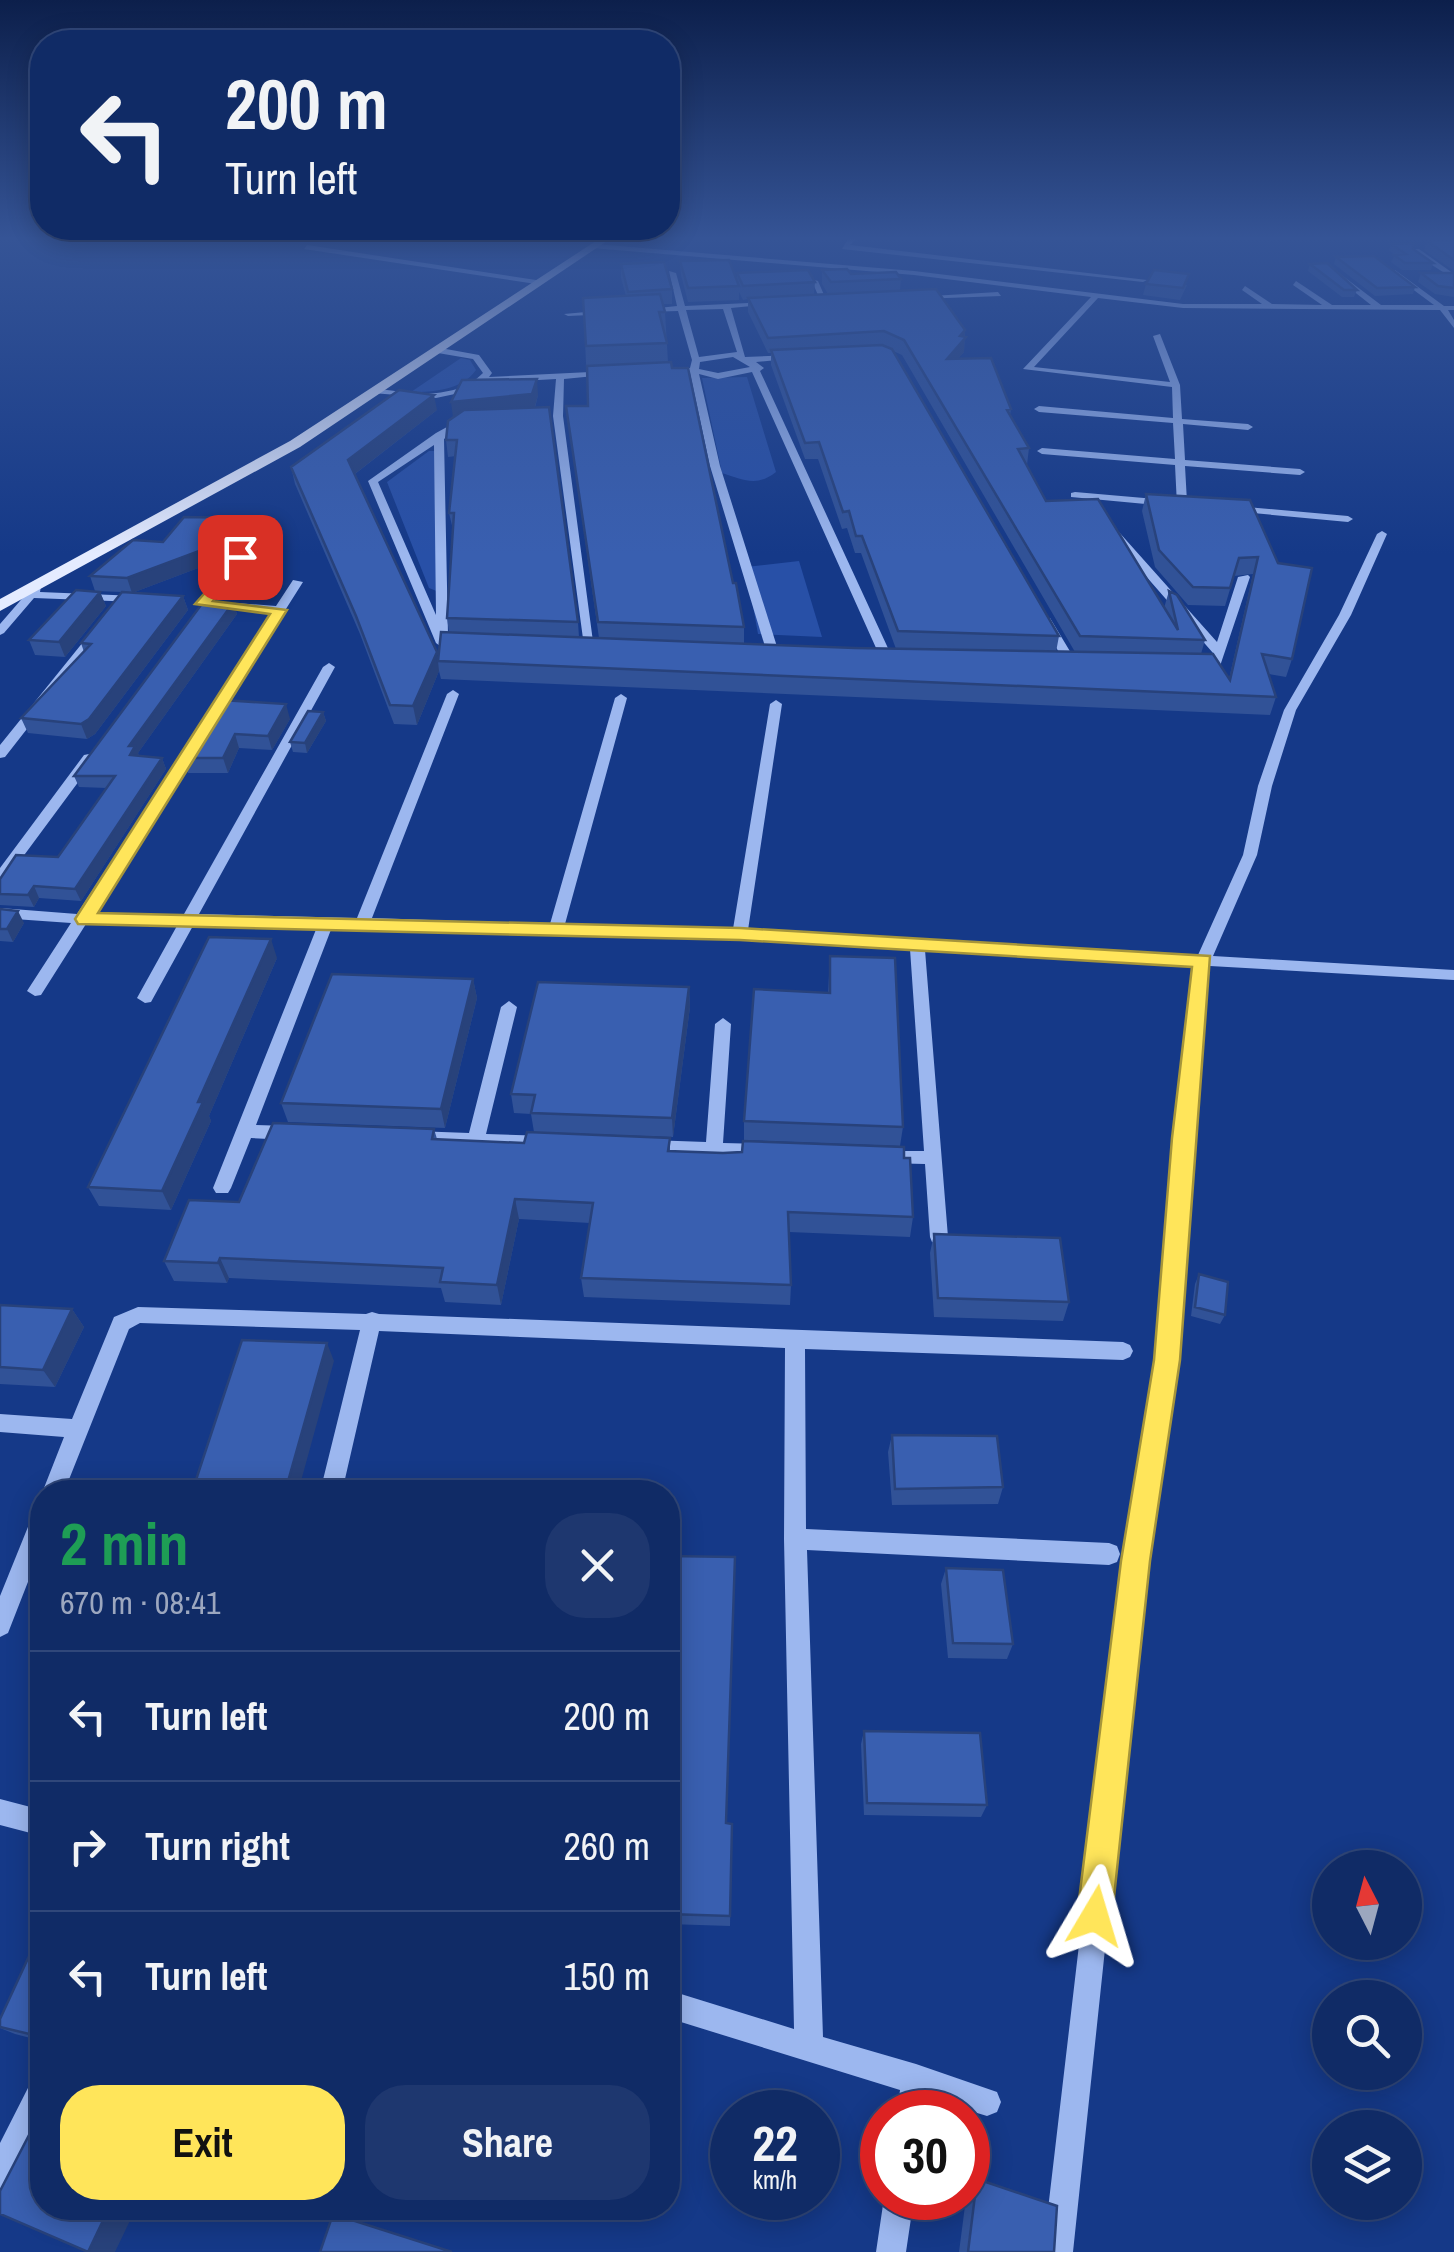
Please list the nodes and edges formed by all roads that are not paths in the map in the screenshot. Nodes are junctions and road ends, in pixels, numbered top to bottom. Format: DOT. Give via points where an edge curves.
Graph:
graph roads {
  1 [pos="445,344"];
  2 [pos="689,344"];
  3 [pos="741,344"];
  4 [pos="1051,344"];
  5 [pos="1160,344"];
  6 [pos="436,350"];
  7 [pos="748,361"];
  8 [pos="806,362"];
  9 [pos="694,364"];
  10 [pos="656,369"];
  11 [pos="485,376"];
  12 [pos="560,377"];
  13 [pos="1176,384"];
  14 [pos="376,392"];
  15 [pos="1040,408"];
  16 [pos="539,416"];
  17 [pos="558,416"];
  18 [pos="482,418"];
  19 [pos="1178,421"];
  20 [pos="1248,426"];
  21 [pos="439,435"];
  22 [pos="1042,450"];
  23 [pos="1180,464"];
  24 [pos="1300,472"];
  25 [pos="1075,495"];
  26 [pos="1182,505"];
  27 [pos="1201,506"];
  28 [pos="1219,508"];
  29 [pos="1348,520"];
  30 [pos="1107,526"];
  31 [pos="258,534"];
  32 [pos="1382,534"];
  33 [pos="1244,577"];
  34 [pos="297,582"];
  35 [pos="36,591"];
  36 [pos="124,598"];
  37 [pos="143,600"];
  38 [pos="183,603"];
  39 [pos="202,604"];
  40 [pos="0,606"];
  41 [pos="280,610"];
  42 [pos="1042,613"];
  43 [pos="191,620"];
  44 [pos="0,631"];
  45 [pos="442,642"];
  46 [pos="479,644"];
  47 [pos="572,646"];
  48 [pos="590,646"];
  49 [pos="608,646"];
  50 [pos="1218,651"];
  51 [pos="754,652"];
  52 [pos="772,653"];
  53 [pos="792,654"];
  54 [pos="868,658"];
  55 [pos="887,659"];
  56 [pos="905,659"];
  57 [pos="1052,663"];
  58 [pos="1071,663"];
  59 [pos="1089,664"];
  60 [pos="328,666"];
  61 [pos="1179,666"];
  62 [pos="453,694"];
  63 [pos="621,698"];
  64 [pos="776,704"];
  65 [pos="101,741"];
  66 [pos="0,754"];
  67 [pos="0,878"];
  68 [pos="0,913"];
  69 [pos="84,919"];
  70 [pos="185,919"];
  71 [pos="327,922"];
  72 [pos="363,922"];
  73 [pos="556,928"];
  74 [pos="740,934"];
  75 [pos="916,943"];
  76 [pos="1203,961"];
  77 [pos="1454,975"];
  78 [pos="35,991"];
  79 [pos="144,998"];
  80 [pos="509,1008"];
  81 [pos="723,1024"];
  82 [pos="244,1131"];
  83 [pos="302,1134"];
  84 [pos="399,1137"];
  85 [pos="476,1140"];
  86 [pos="575,1144"];
  87 [pos="634,1146"];
  88 [pos="714,1149"];
  89 [pos="774,1152"];
  90 [pos="873,1155"];
  91 [pos="933,1158"];
  92 [pos="222,1188"];
  93 [pos="939,1237"];
  94 [pos="372,1320"];
  95 [pos="795,1343"];
  96 [pos="1123,1351"];
  97 [pos="0,1423"];
  98 [pos="79,1429"];
  99 [pos="58,1480"];
  100 [pos="334,1480"];
  101 [pos="795,1539"];
  102 [pos="30,1549"];
  103 [pos="1109,1554"];
  104 [pos="0,1625"];
  105 [pos="0,1812"];
  106 [pos="30,1820"];
  107 [pos="680,2008"];
  108 [pos="809,2047"];
  109 [pos="916,2078"];
  110 [pos="914,2090"];
  111 [pos="952,2090"];
  112 [pos="30,2114"];
  113 [pos="0,2175"];
  114 [pos="896,2220"];
  115 [pos="891,2252"];
  116 [pos="1058,2252"];
  1 -- 6 [label="main road"];
  2 -- 9 [label="street"];
  3 -- 7 [label="street"];
  4 -- 13 [label="street" via="1027,369"];
  5 -- 13 [label="street"];
  6 -- 11 [label="street" via="476,357"];
  6 -- 14 [label="main road"];
  7 -- 8 [label="street"];
  7 -- 9 [label="street"];
  7 -- 9 [label="street" via="718,376"];
  7 -- 55 [label="street"];
  9 -- 10 [label="street"];
  9 -- 52 [label="street" via="715,466"];
  11 -- 12 [label="street"];
  11 -- 12 [label="street" via="618,370"];
  11 -- 14 [label="street" via="426,396"];
  12 -- 17 [label="street"];
  13 -- 19 [label="street"];
  14 -- 35 [label="main road"];
  15 -- 19 [label="street"];
  16 -- 17 [label="street"];
  17 -- 48 [label="street"];
  18 -- 21 [label="street" via="463,419"];
  19 -- 20 [label="street"];
  19 -- 23 [label="street"];
  21 -- 45 [label="street"];
  21 -- 45 [label="street" via="373,481"];
  22 -- 23 [label="street"];
  23 -- 24 [label="street"];
  23 -- 26 [label="street"];
  25 -- 26 [label="street"];
  26 -- 27 [label="street"];
  28 -- 29 [label="street"];
  30 -- 50 [label="street"];
  31 -- 39 [label="street"];
  32 -- 76 [label="street" via="1290,710 1250,855"];
  33 -- 50 [label="street"];
  34 -- 41 [label="street"];
  35 -- 36 [label="street"];
  35 -- 40 [label="main road"];
  35 -- 44 [label="street"];
  36 -- 37 [label="street"];
  36 -- 66 [label="street"];
  38 -- 39 [label="street"];
  39 -- 41 [label="street"];
  39 -- 43 [label="street"];
  41 -- 69 [label="street"];
  42 -- 58 [label="street"];
  45 -- 46 [label="street"];
  47 -- 48 [label="street"];
  48 -- 49 [label="street"];
  50 -- 61 [label="street" via="1215,666"];
  51 -- 52 [label="street"];
  52 -- 53 [label="street"];
  54 -- 55 [label="street"];
  55 -- 56 [label="street"];
  57 -- 58 [label="street"];
  58 -- 59 [label="street"];
  60 -- 70 [label="street"];
  62 -- 72 [label="street"];
  63 -- 73 [label="street"];
  64 -- 74 [label="street"];
  65 -- 67 [label="street"];
  68 -- 69 [label="street"];
  69 -- 70 [label="street"];
  69 -- 78 [label="street"];
  70 -- 71 [label="street"];
  70 -- 79 [label="street"];
  71 -- 72 [label="street"];
  71 -- 82 [label="street"];
  72 -- 73 [label="street"];
  73 -- 74 [label="street"];
  74 -- 75 [label="street"];
  75 -- 76 [label="street"];
  75 -- 91 [label="street"];
  76 -- 77 [label="street"];
  76 -- 116 [label="street" via="1167,1360 1136,1561"];
  80 -- 85 [label="street"];
  81 -- 88 [label="street"];
  82 -- 83 [label="street"];
  82 -- 92 [label="street"];
  84 -- 85 [label="street"];
  85 -- 86 [label="street"];
  87 -- 88 [label="street"];
  88 -- 89 [label="street"];
  90 -- 91 [label="street"];
  91 -- 93 [label="street"];
  94 -- 95 [label="street"];
  94 -- 98 [label="street" via="138,1315 121,1322"];
  94 -- 100 [label="street"];
  95 -- 96 [label="street"];
  95 -- 101 [label="street"];
  97 -- 98 [label="street"];
  98 -- 99 [label="street"];
  101 -- 103 [label="street"];
  101 -- 108 [label="street"];
  102 -- 104 [label="street"];
  105 -- 106 [label="street"];
  107 -- 108 [label="street"];
  108 -- 109 [label="street"];
  109 -- 110 [label="street"];
  109 -- 111 [label="street"];
  112 -- 113 [label="street"];
  114 -- 115 [label="street"];
}
